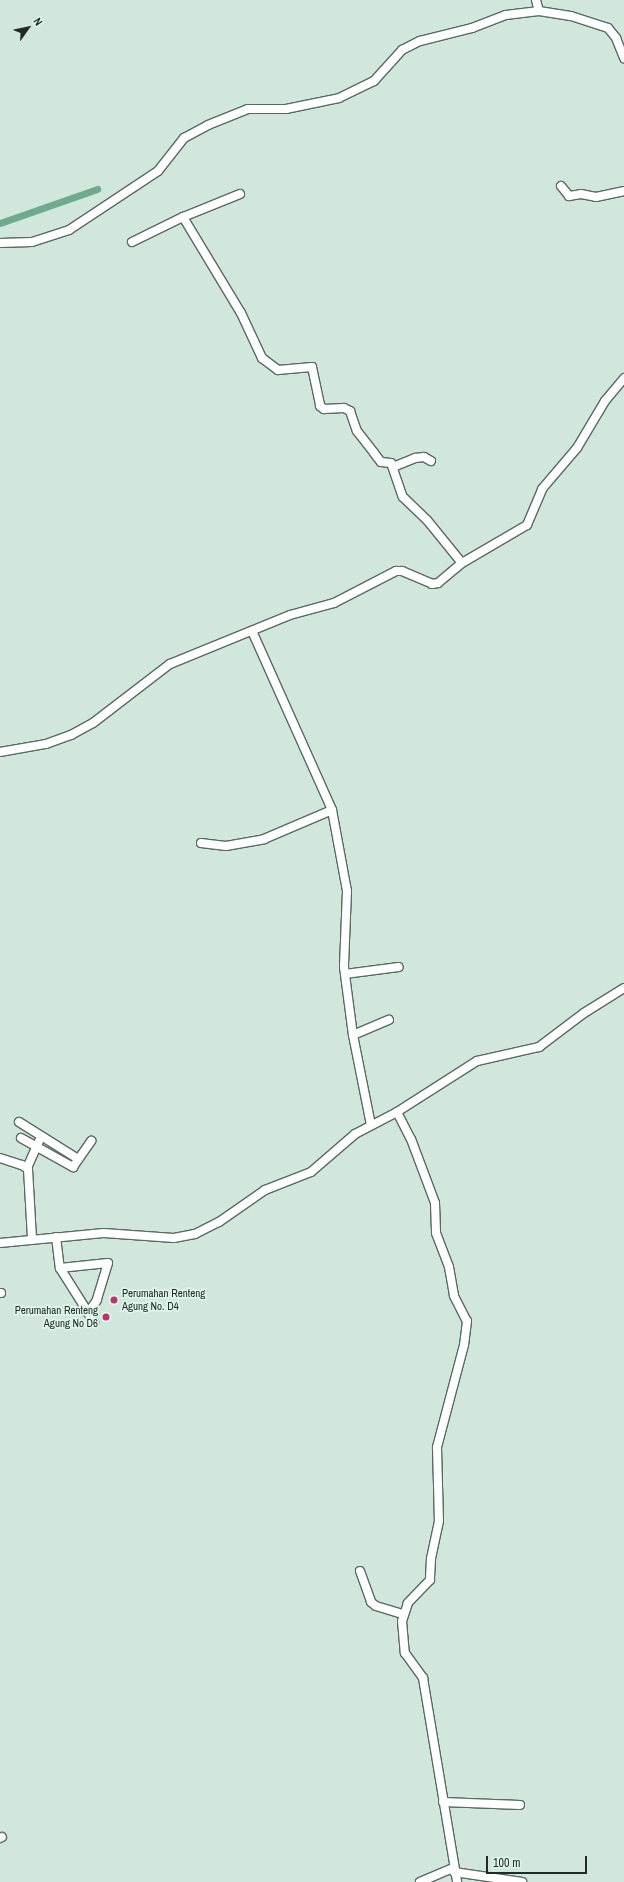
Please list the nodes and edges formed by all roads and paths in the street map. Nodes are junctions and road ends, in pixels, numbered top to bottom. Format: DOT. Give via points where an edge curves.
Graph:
graph roads {
  1 [pos="536,0"];
  2 [pos="539,11"];
  3 [pos="624,58"];
  4 [pos="561,186"];
  5 [pos="624,191"];
  6 [pos="240,194"];
  7 [pos="183,217"];
  8 [pos="132,242"];
  9 [pos="0,243"];
  10 [pos="624,378"];
  11 [pos="431,461"];
  12 [pos="392,467"];
  13 [pos="462,563"];
  14 [pos="252,631"];
  15 [pos="0,752"];
  16 [pos="332,810"];
  17 [pos="201,843"];
  18 [pos="399,967"];
  19 [pos="345,974"];
  20 [pos="624,988"];
  21 [pos="390,1020"];
  22 [pos="353,1035"];
  23 [pos="397,1112"];
  24 [pos="19,1122"];
  25 [pos="371,1125"];
  26 [pos="41,1137"];
  27 [pos="21,1138"];
  28 [pos="91,1141"];
  29 [pos="37,1146"];
  30 [pos="0,1158"];
  31 [pos="78,1159"];
  32 [pos="27,1168"];
  33 [pos="56,1237"];
  34 [pos="32,1239"];
  35 [pos="0,1243"];
  36 [pos="60,1268"];
  37 [pos="88,1313"];
  38 [pos="94,1322"];
  39 [pos="360,1572"];
  40 [pos="403,1614"];
  41 [pos="443,1802"];
  42 [pos="520,1805"];
  43 [pos="453,1870"];
  44 [pos="420,1882"];
  45 [pos="457,1882"];
  46 [pos="522,1882"];
  1 -- 2 [label="street"];
  2 -- 3 [label="street" via="571,16 608,28 616,38"];
  2 -- 9 [label="street" via="506,15 414,44 402,50 374,81 339,98 286,109 248,109 208,125 184,138 158,171 69,230 32,242"];
  4 -- 5 [label="street" via="569,196 580,194 596,197"];
  6 -- 7 [label="street"];
  7 -- 8 [label="street"];
  7 -- 12 [label="street" via="241,313 262,358 278,370 312,367 320,406 324,409 347,408 365,442 382,462 390,462"];
  10 -- 13 [label="street" via="605,401 577,448 542,489 527,525"];
  11 -- 12 [label="street" via="424,457 415,458"];
  12 -- 13 [label="street" via="403,497 424,517"];
  13 -- 14 [label="street" via="435,584 397,571 334,603"];
  14 -- 15 [label="street" via="170,664 93,723 71,735 46,744"];
  14 -- 16 [label="street"];
  16 -- 17 [label="street" via="264,839 226,846"];
  16 -- 19 [label="street" via="347,891"];
  18 -- 19 [label="street"];
  19 -- 22 [label="street"];
  20 -- 23 [label="street" via="584,1013 547,1043 529,1050 477,1061"];
  21 -- 22 [label="street"];
  22 -- 25 [label="street"];
  23 -- 25 [label="street"];
  23 -- 40 [label="street" via="411,1139 435,1203 436,1233 449,1267 454,1296 467,1321 464,1345 437,1447 439,1521 430,1559 430,1580 408,1603"];
  24 -- 26 [label="street"];
  25 -- 33 [label="street" via="346,1140 311,1172 265,1190 219,1222 195,1234 174,1238 124,1233"];
  26 -- 29 [label="street"];
  26 -- 31 [label="street"];
  27 -- 29 [label="street"];
  28 -- 31 [label="street"];
  29 -- 31 [label="street" via="73,1167"];
  29 -- 32 [label="street"];
  30 -- 32 [label="street"];
  32 -- 34 [label="street"];
  33 -- 34 [label="street"];
  33 -- 36 [label="street"];
  34 -- 35 [label="street"];
  36 -- 37 [label="street"];
  36 -- 37 [label="street" via="108,1263 97,1300"];
  37 -- 38 [label="street"];
  39 -- 40 [label="street" via="371,1602 378,1607"];
  40 -- 41 [label="street" via="405,1653 423,1678"];
  41 -- 42 [label="street"];
  41 -- 43 [label="street"];
  43 -- 44 [label="street"];
  43 -- 45 [label="street"];
  43 -- 46 [label="street"];
}
